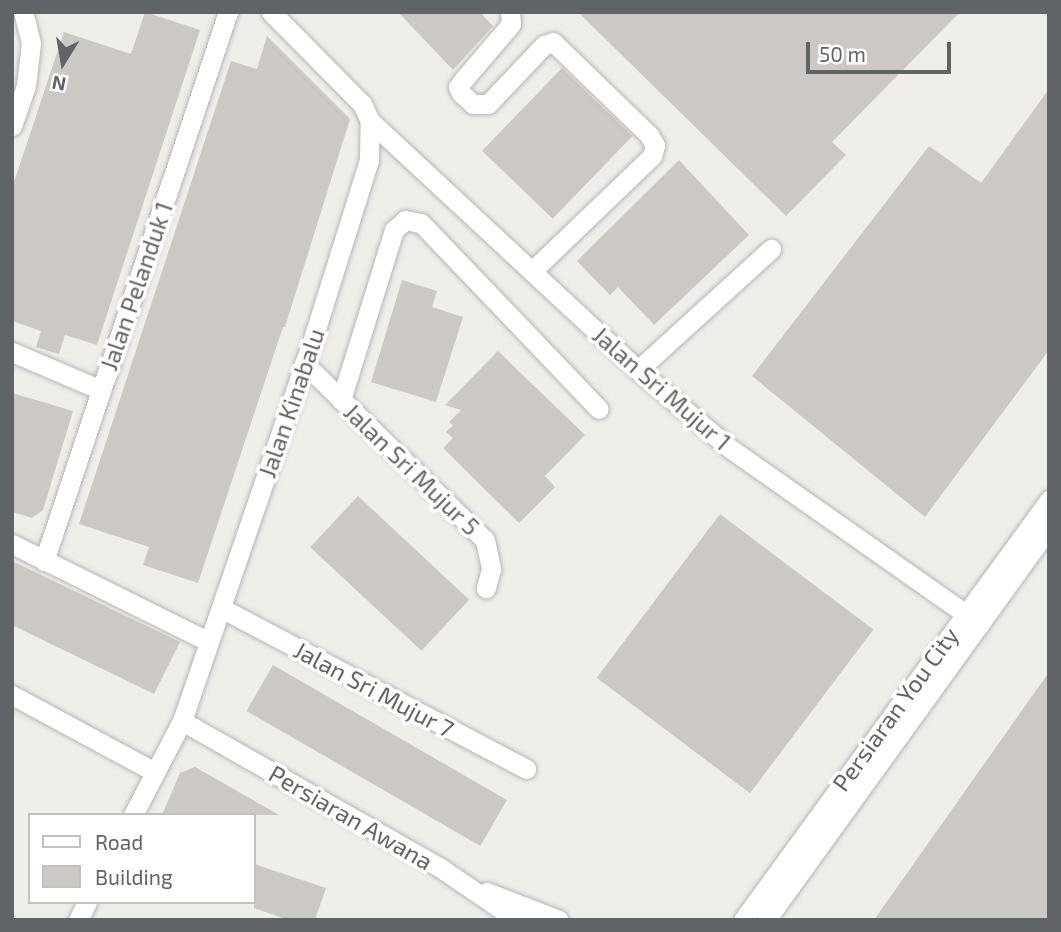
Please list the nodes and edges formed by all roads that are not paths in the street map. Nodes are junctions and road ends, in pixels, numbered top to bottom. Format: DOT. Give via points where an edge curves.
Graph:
graph roads {
  1 [pos="23,12"];
  2 [pos="228,12"];
  3 [pos="271,12"];
  4 [pos="510,12"];
  5 [pos="370,121"];
  6 [pos="12,126"];
  7 [pos="771,249"];
  8 [pos="532,271"];
  9 [pos="12,352"];
  10 [pos="304,363"];
  11 [pos="638,370"];
  12 [pos="101,390"];
  13 [pos="341,400"];
  14 [pos="599,409"];
  15 [pos="1049,500"];
  16 [pos="1049,527"];
  17 [pos="12,544"];
  18 [pos="44,561"];
  19 [pos="486,588"];
  20 [pos="221,608"];
  21 [pos="972,618"];
  22 [pos="209,642"];
  23 [pos="12,695"];
  24 [pos="181,721"];
  25 [pos="526,769"];
  26 [pos="155,772"];
  27 [pos="134,813"];
  28 [pos="470,886"];
  29 [pos="87,904"];
  30 [pos="78,920"];
  31 [pos="517,920"];
  32 [pos="559,920"];
  33 [pos="743,920"];
  34 [pos="766,920"];
  1 -- 6 [label="street" via="31,43 26,86"];
  2 -- 12 [label="street, Jalan Pelanduk 1"];
  3 -- 5 [label="street" via="362,104"];
  4 -- 8 [label="street" via="511,24 458,87 460,93 472,104 488,104 544,45 553,42 655,145 652,156"];
  5 -- 8 [label="street, Jalan Sri Mujur 1"];
  5 -- 10 [label="street, Jalan Kinabalu" via="369,160"];
  7 -- 11 [label="street"];
  8 -- 11 [label="street, Jalan Sri Mujur 1"];
  9 -- 12 [label="street"];
  10 -- 13 [label="street, Jalan Sri Mujur 5"];
  10 -- 20 [label="street, Jalan Kinabalu"];
  11 -- 21 [label="street, Jalan Sri Mujur 1" via="728,447"];
  12 -- 18 [label="street, Jalan Pelanduk 1"];
  13 -- 14 [label="street" via="394,230 405,220 421,223"];
  13 -- 19 [label="street, Jalan Sri Mujur 5" via="485,540 491,569"];
  15 -- 21 [label="street, Persiaran You City"];
  16 -- 21 [label="street, Persiaran You City"];
  17 -- 18 [label="street"];
  18 -- 22 [label="street"];
  20 -- 22 [label="street, Jalan Kinabalu"];
  20 -- 25 [label="street, Jalan Sri Mujur 7"];
  21 -- 33 [label="street, Persiaran You City"];
  21 -- 34 [label="street, Persiaran You City"];
  22 -- 24 [label="street, Jalan Kinabalu"];
  23 -- 26 [label="street"];
  24 -- 26 [label="street, Jalan Kinabalu"];
  24 -- 28 [label="street, Persiaran Awana"];
  26 -- 27 [label="street, Jalan Kinabalu"];
  28 -- 31 [label="street, Persiaran Awana"];
  28 -- 32 [label="street"];
  29 -- 30 [label="street"];
}
